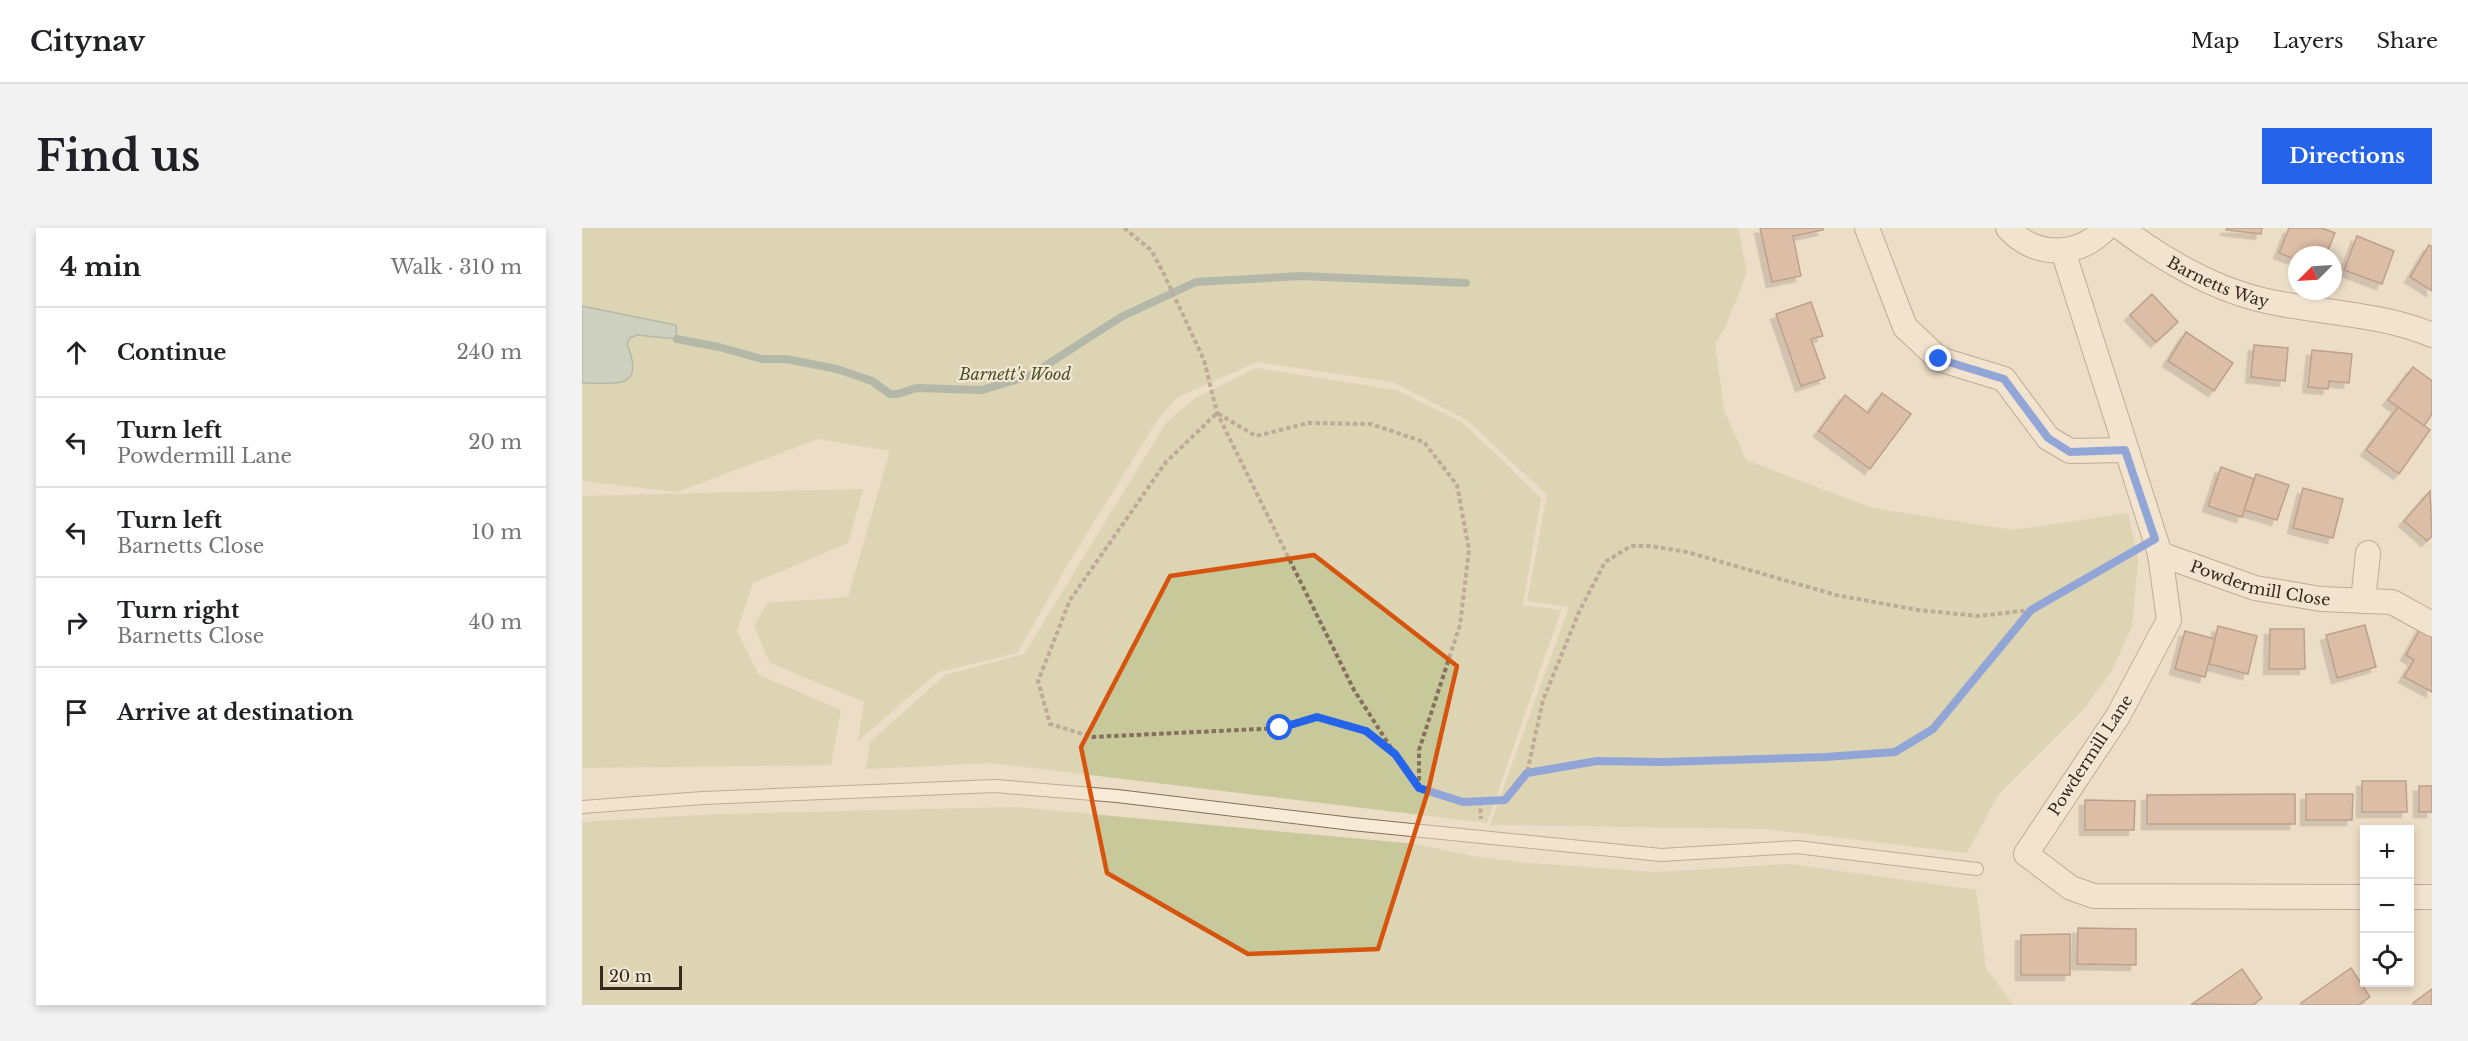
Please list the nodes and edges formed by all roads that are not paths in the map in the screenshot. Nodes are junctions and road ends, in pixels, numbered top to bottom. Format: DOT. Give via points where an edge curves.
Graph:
graph roads {
  1 [pos="1868,228"];
  2 [pos="2008,228"];
  3 [pos="2106,228"];
  4 [pos="2121,228"];
  5 [pos="2063,251"];
  6 [pos="2432,335"];
  7 [pos="2125,450"];
  8 [pos="2158,547"];
  9 [pos="2368,553"];
  10 [pos="2363,601"];
  11 [pos="2432,624"];
  12 [pos="582,807"];
  13 [pos="1977,869"];
  14 [pos="2360,897"];
  15 [pos="2414,897"];
  16 [pos="2432,897"];
  1 -- 7 [label="street" via="1905,327 1939,359 2004,379 2048,438 2070,452"];
  2 -- 5 [label="street" via="2024,243 2043,250"];
  3 -- 5 [label="street" via="2081,247"];
  4 -- 6 [label="street, Barnetts Way" via="2189,272 2268,302 2391,322"];
  5 -- 7 [label="street, Powdermill Lane"];
  7 -- 8 [label="street, Powdermill Lane"];
  8 -- 10 [label="street, Powdermill Close" via="2255,588 2320,599"];
  8 -- 14 [label="street, Powdermill Lane" via="2169,620 2118,716 2026,854 2071,888 2094,896"];
  9 -- 10 [label="street"];
  10 -- 11 [label="street, Powdermill Close" via="2392,602"];
  12 -- 13 [label="lane" via="995,786 1661,855 1797,847"];
  15 -- 16 [label="street"];
}
